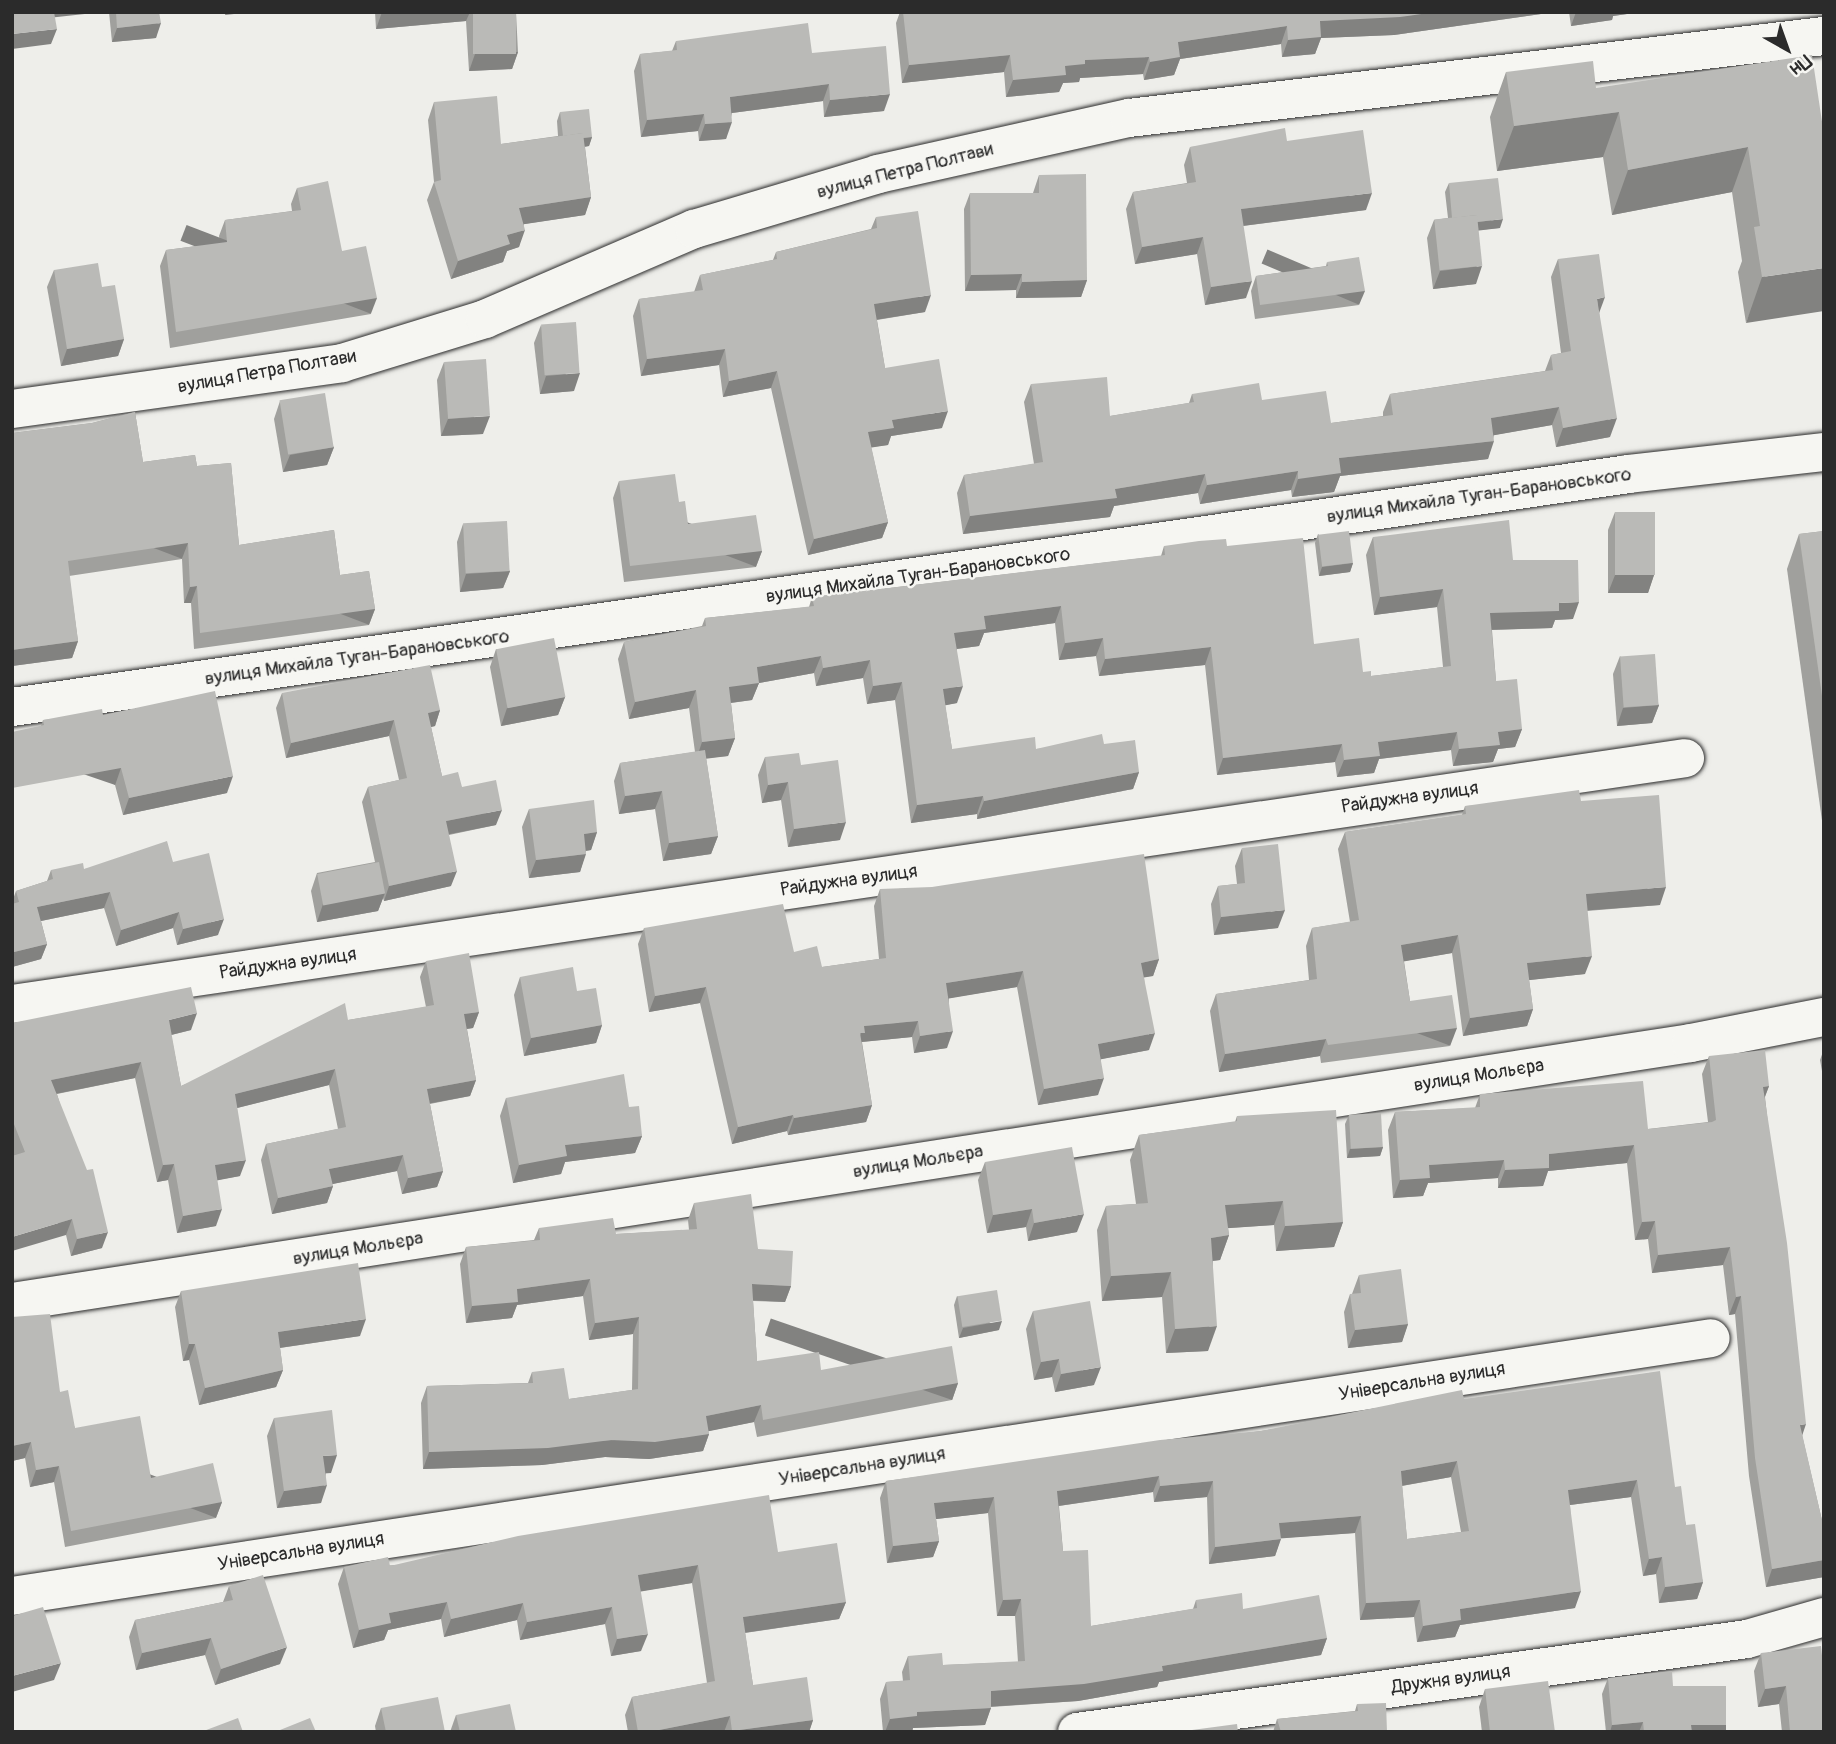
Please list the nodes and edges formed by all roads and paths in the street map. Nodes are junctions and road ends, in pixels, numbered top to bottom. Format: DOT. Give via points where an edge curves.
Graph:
graph roads {
  1 [pos="1824,36"];
  2 [pos="12,409"];
  3 [pos="1824,452"];
  4 [pos="12,706"];
  5 [pos="1685,758"];
  6 [pos="12,1004"];
  7 [pos="1824,1017"];
  8 [pos="12,1303"];
  9 [pos="1711,1338"];
  10 [pos="12,1596"];
  11 [pos="1824,1617"];
  12 [pos="1077,1732"];
  1 -- 2 [label="street, вулиця Петра Полтави" via="1129,117 878,174 694,229 485,319 342,362"];
  3 -- 4 [label="street, вулиця Михайла Туган-Барановського" via="1628,474"];
  5 -- 6 [label="street, Райдужна вулиця"];
  7 -- 8 [label="street, вулиця Мольєра" via="1690,1043"];
  9 -- 10 [label="street, Універсальна вулиця"];
  11 -- 12 [label="street, Дружня вулиця" via="1746,1639"];
}
